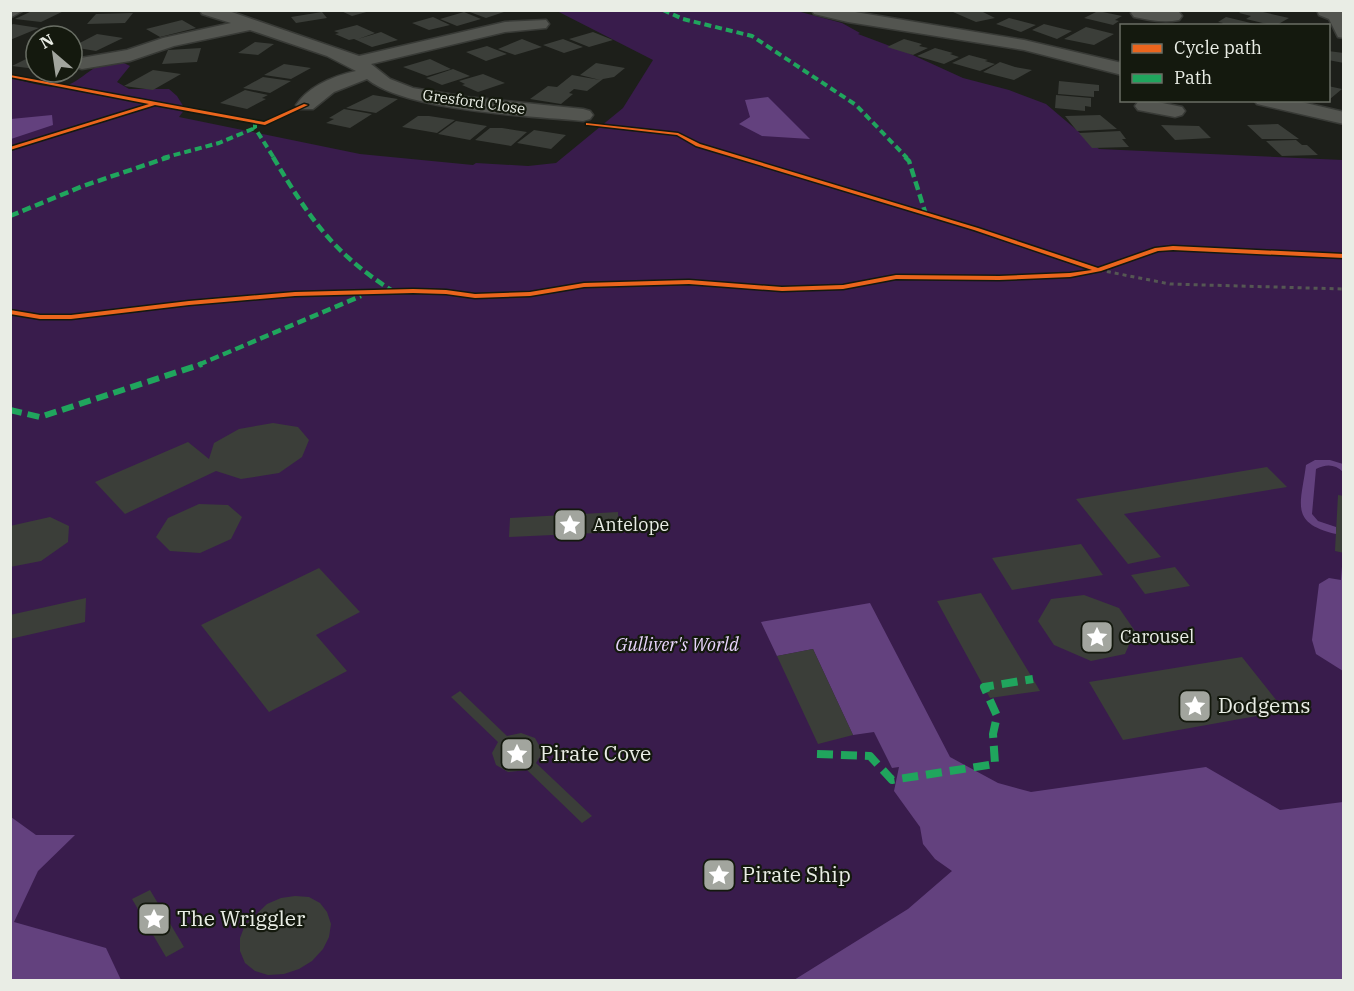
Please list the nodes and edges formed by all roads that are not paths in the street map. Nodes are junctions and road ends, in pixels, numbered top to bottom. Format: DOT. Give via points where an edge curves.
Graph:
graph roads {
  1 [pos="16,10"];
  2 [pos="208,10"];
  3 [pos="828,11"];
  4 [pos="267,12"];
  5 [pos="10,13"];
  6 [pos="231,20"];
  7 [pos="546,24"];
  8 [pos="251,25"];
  9 [pos="1111,51"];
  10 [pos="1090,62"];
  11 [pos="84,63"];
  12 [pos="364,68"];
  13 [pos="1120,69"];
  14 [pos="1273,102"];
  15 [pos="306,105"];
  16 [pos="603,108"];
  17 [pos="1344,118"];
  1 -- 5 [label="street"];
  2 -- 6 [label="street, Gresford Close"];
  3 -- 10 [label="street" via="1024,45"];
  4 -- 6 [label="street"];
  6 -- 8 [label="street, Gresford Close"];
  7 -- 12 [label="street" via="505,27"];
  8 -- 11 [label="street, Gresford Close" via="169,42 136,62"];
  8 -- 12 [label="street, Gresford Close" via="334,52"];
  9 -- 10 [label="street"];
  10 -- 13 [label="street"];
  12 -- 15 [label="street" via="316,93"];
  12 -- 16 [label="street, Gresford Close" via="394,88 437,99 586,119"];
  14 -- 17 [label="street"];
}
